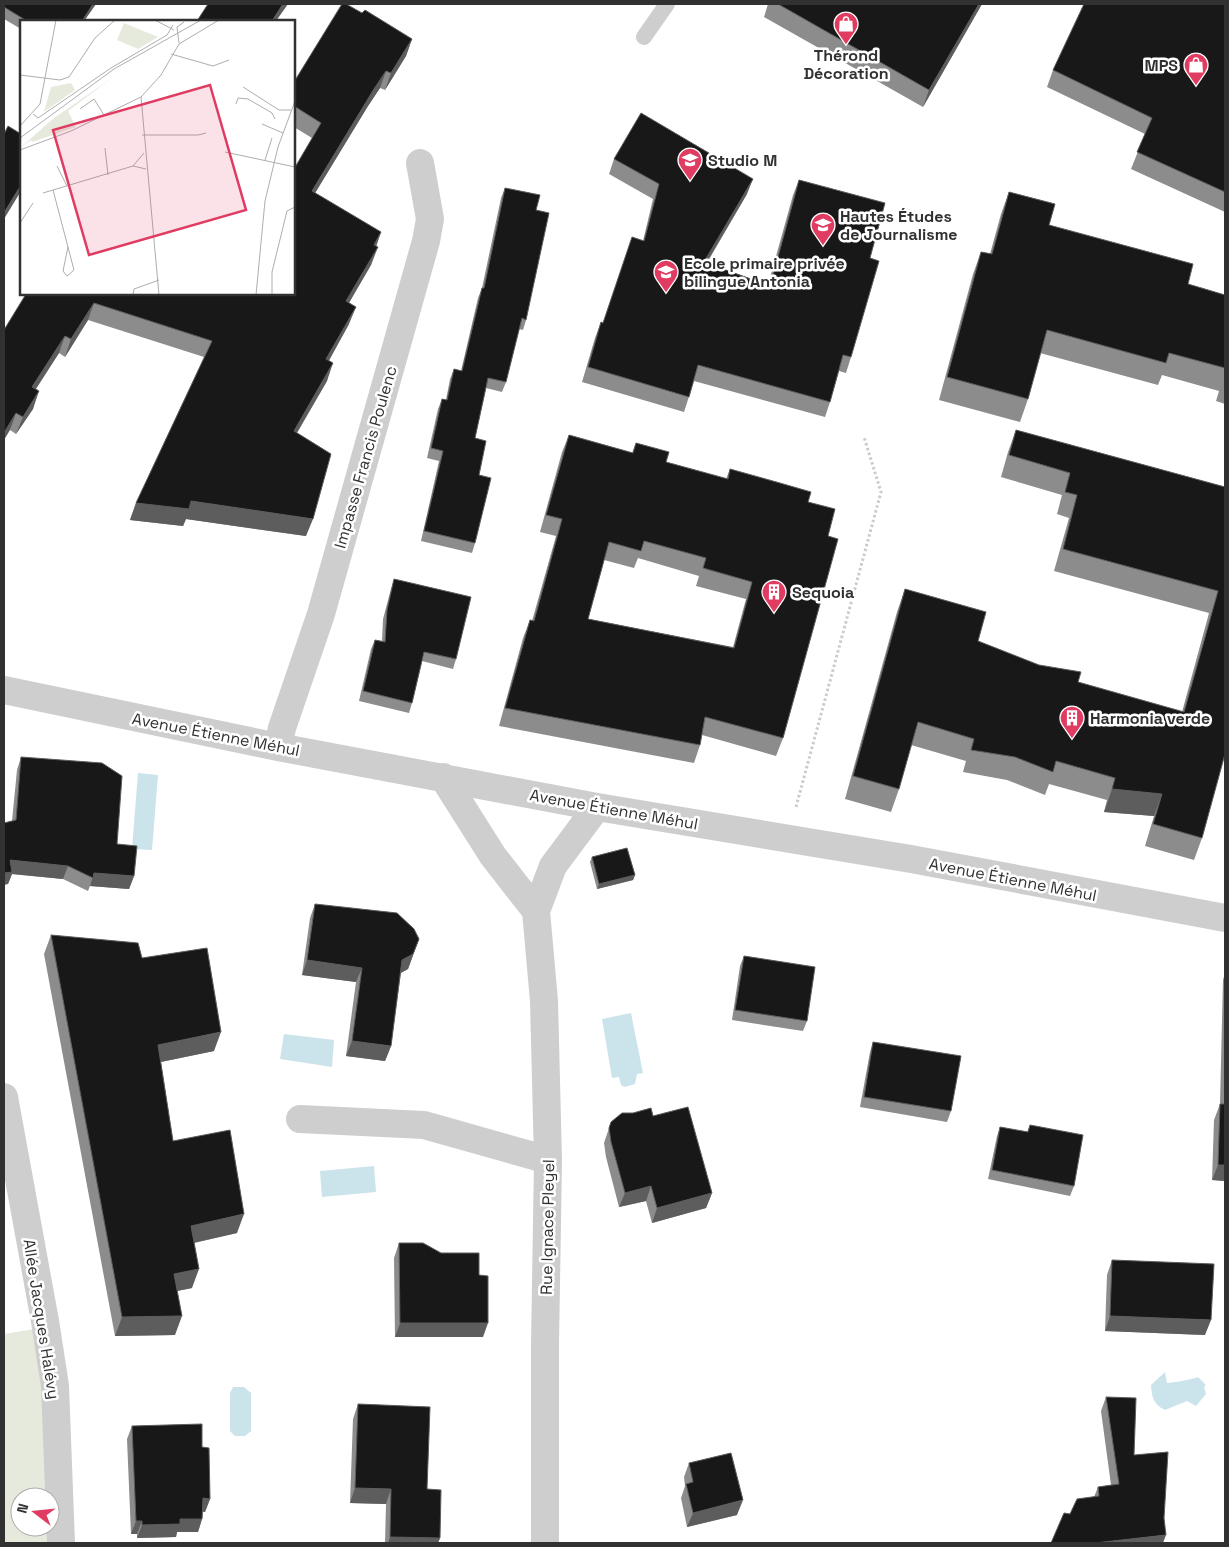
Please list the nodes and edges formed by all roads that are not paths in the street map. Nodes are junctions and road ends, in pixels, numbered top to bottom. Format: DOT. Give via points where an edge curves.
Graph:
graph roads {
  1 [pos="667,4"];
  2 [pos="644,37"];
  3 [pos="420,163"];
  4 [pos="4,690"];
  5 [pos="278,747"];
  6 [pos="443,777"];
  7 [pos="598,807"];
  8 [pos="536,911"];
  9 [pos="1225,918"];
  10 [pos="4,1098"];
  11 [pos="300,1119"];
  12 [pos="548,1160"];
  13 [pos="61,1543"];
  14 [pos="545,1543"];
  1 -- 2 [label="lane"];
  3 -- 5 [label="street, Impasse Francis Poulenc" via="430,218 426,241 321,614"];
  4 -- 5 [label="street, Avenue Étienne Méhul"];
  5 -- 6 [label="street, Avenue Étienne Méhul"];
  6 -- 7 [label="street, Avenue Étienne Méhul"];
  6 -- 8 [label="street" via="493,856"];
  7 -- 8 [label="street, Rue Ignace Pleyel" via="553,866"];
  7 -- 9 [label="street, Avenue Étienne Méhul" via="911,859"];
  8 -- 12 [label="street, Rue Ignace Pleyel" via="544,1001"];
  10 -- 13 [label="street, Allée Jacques Halévy" via="55,1386"];
  11 -- 12 [label="street" via="424,1125"];
  12 -- 14 [label="street, Rue Ignace Pleyel"];
}
